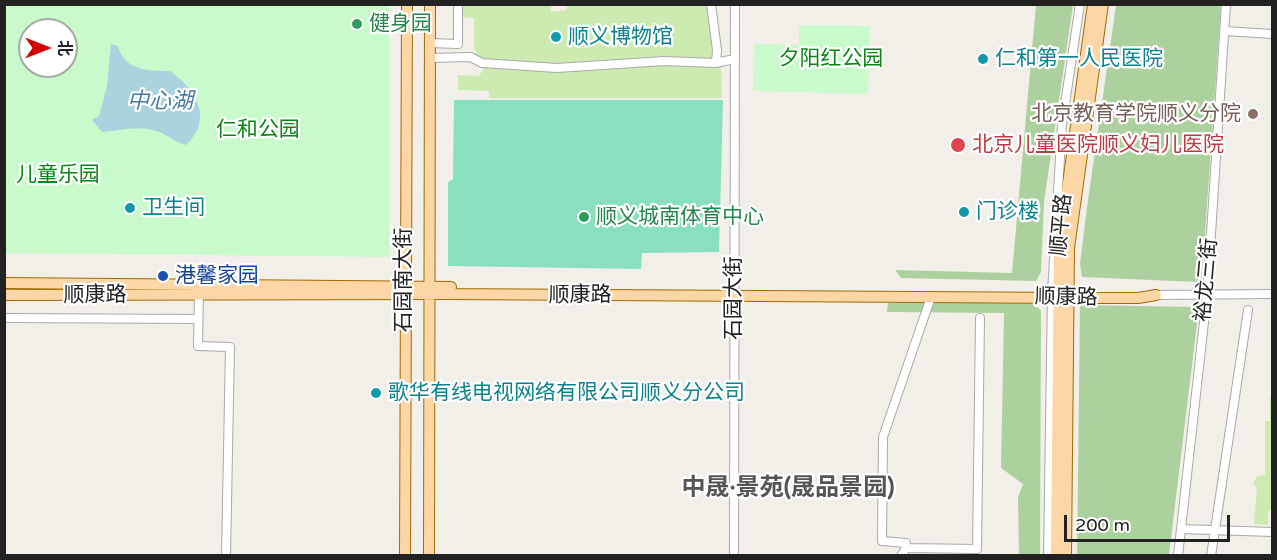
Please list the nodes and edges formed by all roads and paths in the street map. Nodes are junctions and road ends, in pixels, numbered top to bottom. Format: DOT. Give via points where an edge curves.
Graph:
graph roads {
  1 [pos="407,4"];
  2 [pos="430,4"];
  3 [pos="458,4"];
  4 [pos="711,4"];
  5 [pos="735,4"];
  6 [pos="1080,4"];
  7 [pos="1093,4"];
  8 [pos="1103,4"];
  9 [pos="1226,4"];
  10 [pos="1225,31"];
  11 [pos="1272,34"];
  12 [pos="430,44"];
  13 [pos="458,44"];
  14 [pos="717,50"];
  15 [pos="429,58"];
  16 [pos="458,58"];
  17 [pos="735,58"];
  18 [pos="716,63"];
  19 [pos="4,283"];
  20 [pos="199,290"];
  21 [pos="404,291"];
  22 [pos="430,291"];
  23 [pos="734,293"];
  24 [pos="1272,294"];
  25 [pos="4,295"];
  26 [pos="1059,295"];
  27 [pos="1156,295"];
  28 [pos="1208,295"];
  29 [pos="931,297"];
  30 [pos="1248,310"];
  31 [pos="4,318"];
  32 [pos="980,318"];
  33 [pos="198,320"];
  34 [pos="1181,529"];
  35 [pos="1215,530"];
  36 [pos="1272,532"];
  37 [pos="906,543"];
  38 [pos="226,555"];
  39 [pos="405,555"];
  40 [pos="429,555"];
  41 [pos="734,555"];
  42 [pos="901,555"];
  43 [pos="1048,555"];
  44 [pos="1056,555"];
  45 [pos="1066,555"];
  46 [pos="1178,555"];
  47 [pos="1211,555"];
  1 -- 21 [label="main road, 石园南大街"];
  2 -- 12 [label="main road, 石园南大街"];
  3 -- 13 [label="street"];
  4 -- 14 [label="street"];
  5 -- 17 [label="street, 石园大街"];
  6 -- 26 [label="street" via="1062,124"];
  7 -- 26 [label="main road, 顺平路" via="1065,192"];
  8 -- 26 [label="main road, 顺平路"];
  9 -- 10 [label="street, 裕龙三街"];
  10 -- 11 [label="street"];
  10 -- 28 [label="street, 裕龙三街"];
  12 -- 13 [label="street"];
  12 -- 15 [label="main road, 石园南大街"];
  13 -- 16 [label="street"];
  14 -- 17 [label="street" via="721,56"];
  14 -- 18 [label="street"];
  15 -- 16 [label="street"];
  15 -- 22 [label="main road, 石园南大街"];
  16 -- 18 [label="street" via="557,68 664,61"];
  17 -- 18 [label="street"];
  17 -- 23 [label="street, 石园大街"];
  19 -- 20 [label="main road, 顺康路"];
  20 -- 21 [label="main road, 顺康路"];
  20 -- 25 [label="main road, 顺康路"];
  20 -- 33 [label="street"];
  21 -- 22 [label="main road, 顺康路"];
  21 -- 39 [label="main road, 石园南大街"];
  22 -- 23 [label="main road, 顺康路"];
  22 -- 40 [label="main road, 石园南大街"];
  23 -- 26 [label="main road, 顺康路"];
  23 -- 29 [label="main road, 顺康路"];
  23 -- 41 [label="street, 石园大街"];
  24 -- 28 [label="street, 顺康路"];
  26 -- 27 [label="main road, 顺康路"];
  26 -- 29 [label="main road, 顺康路"];
  26 -- 43 [label="street"];
  26 -- 44 [label="main road, 顺平路"];
  26 -- 45 [label="main road, 顺平路"];
  27 -- 28 [label="street, 顺康路"];
  28 -- 34 [label="street, 裕龙三街"];
  29 -- 37 [label="street" via="883,437 882,541"];
  30 -- 35 [label="street"];
  31 -- 33 [label="street"];
  32 -- 42 [label="street" via="977,549 906,548"];
  33 -- 38 [label="street" via="198,346 230,347"];
  34 -- 35 [label="street"];
  34 -- 46 [label="street, 裕龙三街"];
  35 -- 36 [label="street"];
  35 -- 47 [label="street"];
}
